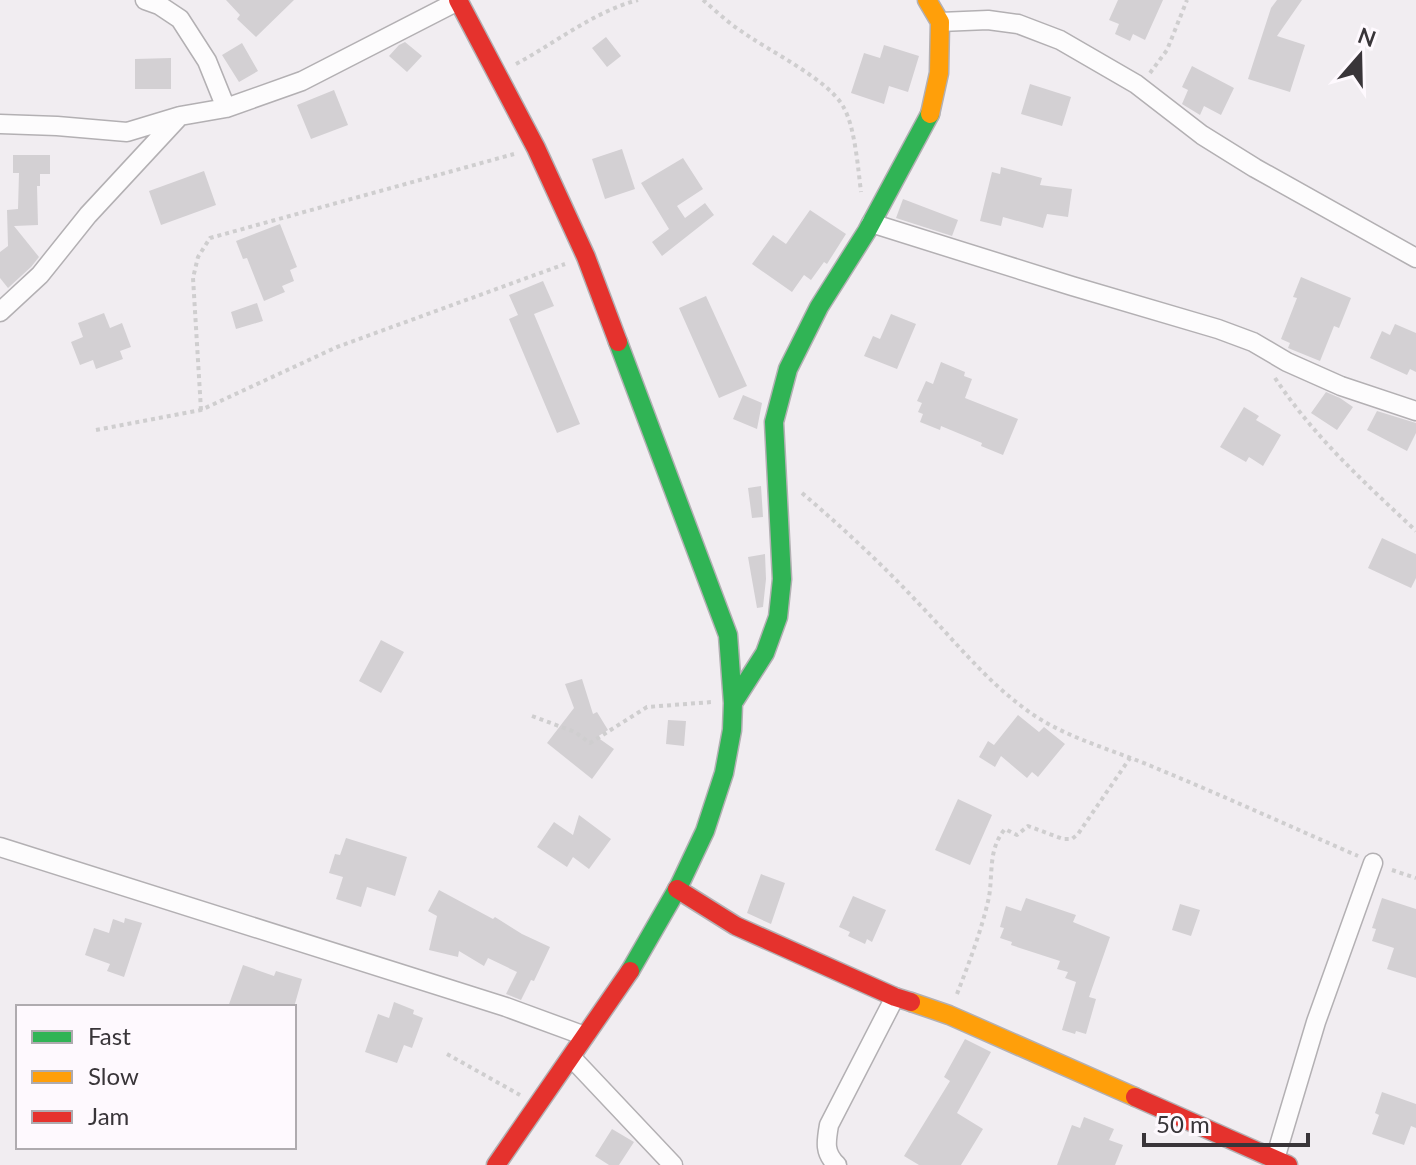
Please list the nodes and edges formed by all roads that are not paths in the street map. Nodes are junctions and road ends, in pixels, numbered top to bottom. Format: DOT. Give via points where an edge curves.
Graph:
graph roads {
  1 [pos="145,0"];
  2 [pos="927,0"];
  3 [pos="458,1"];
  4 [pos="940,22"];
  5 [pos="226,108"];
  6 [pos="180,116"];
  7 [pos="0,124"];
  8 [pos="869,227"];
  9 [pos="1416,258"];
  10 [pos="0,312"];
  11 [pos="1416,411"];
  12 [pos="735,700"];
  13 [pos="0,847"];
  14 [pos="1373,863"];
  15 [pos="677,889"];
  16 [pos="895,997"];
  17 [pos="585,1036"];
  18 [pos="572,1058"];
  19 [pos="1282,1162"];
  20 [pos="496,1165"];
  21 [pos="673,1165"];
  22 [pos="837,1165"];
  1 -- 5 [label="street" via="180,19 207,61"];
  2 -- 4 [label="street"];
  3 -- 5 [label="street" via="302,81"];
  3 -- 12 [label="street" via="536,148 586,257 728,635"];
  4 -- 8 [label="street" via="932,110"];
  4 -- 9 [label="street" via="1018,24 1060,40 1136,84 1242,160"];
  5 -- 6 [label="street"];
  6 -- 7 [label="street" via="127,132"];
  6 -- 10 [label="street" via="40,275"];
  8 -- 11 [label="street" via="1218,329 1341,386"];
  8 -- 12 [label="street" via="788,369 774,422 782,579 778,617 765,653"];
  12 -- 15 [label="street" via="720,792"];
  13 -- 17 [label="street"];
  14 -- 19 [label="street" via="1316,1022"];
  15 -- 16 [label="street" via="736,926"];
  15 -- 17 [label="street"];
  16 -- 19 [label="street" via="949,1015"];
  16 -- 22 [label="street" via="829,1125 826,1144"];
  17 -- 18 [label="street"];
  18 -- 20 [label="street"];
  18 -- 21 [label="street"];
}
